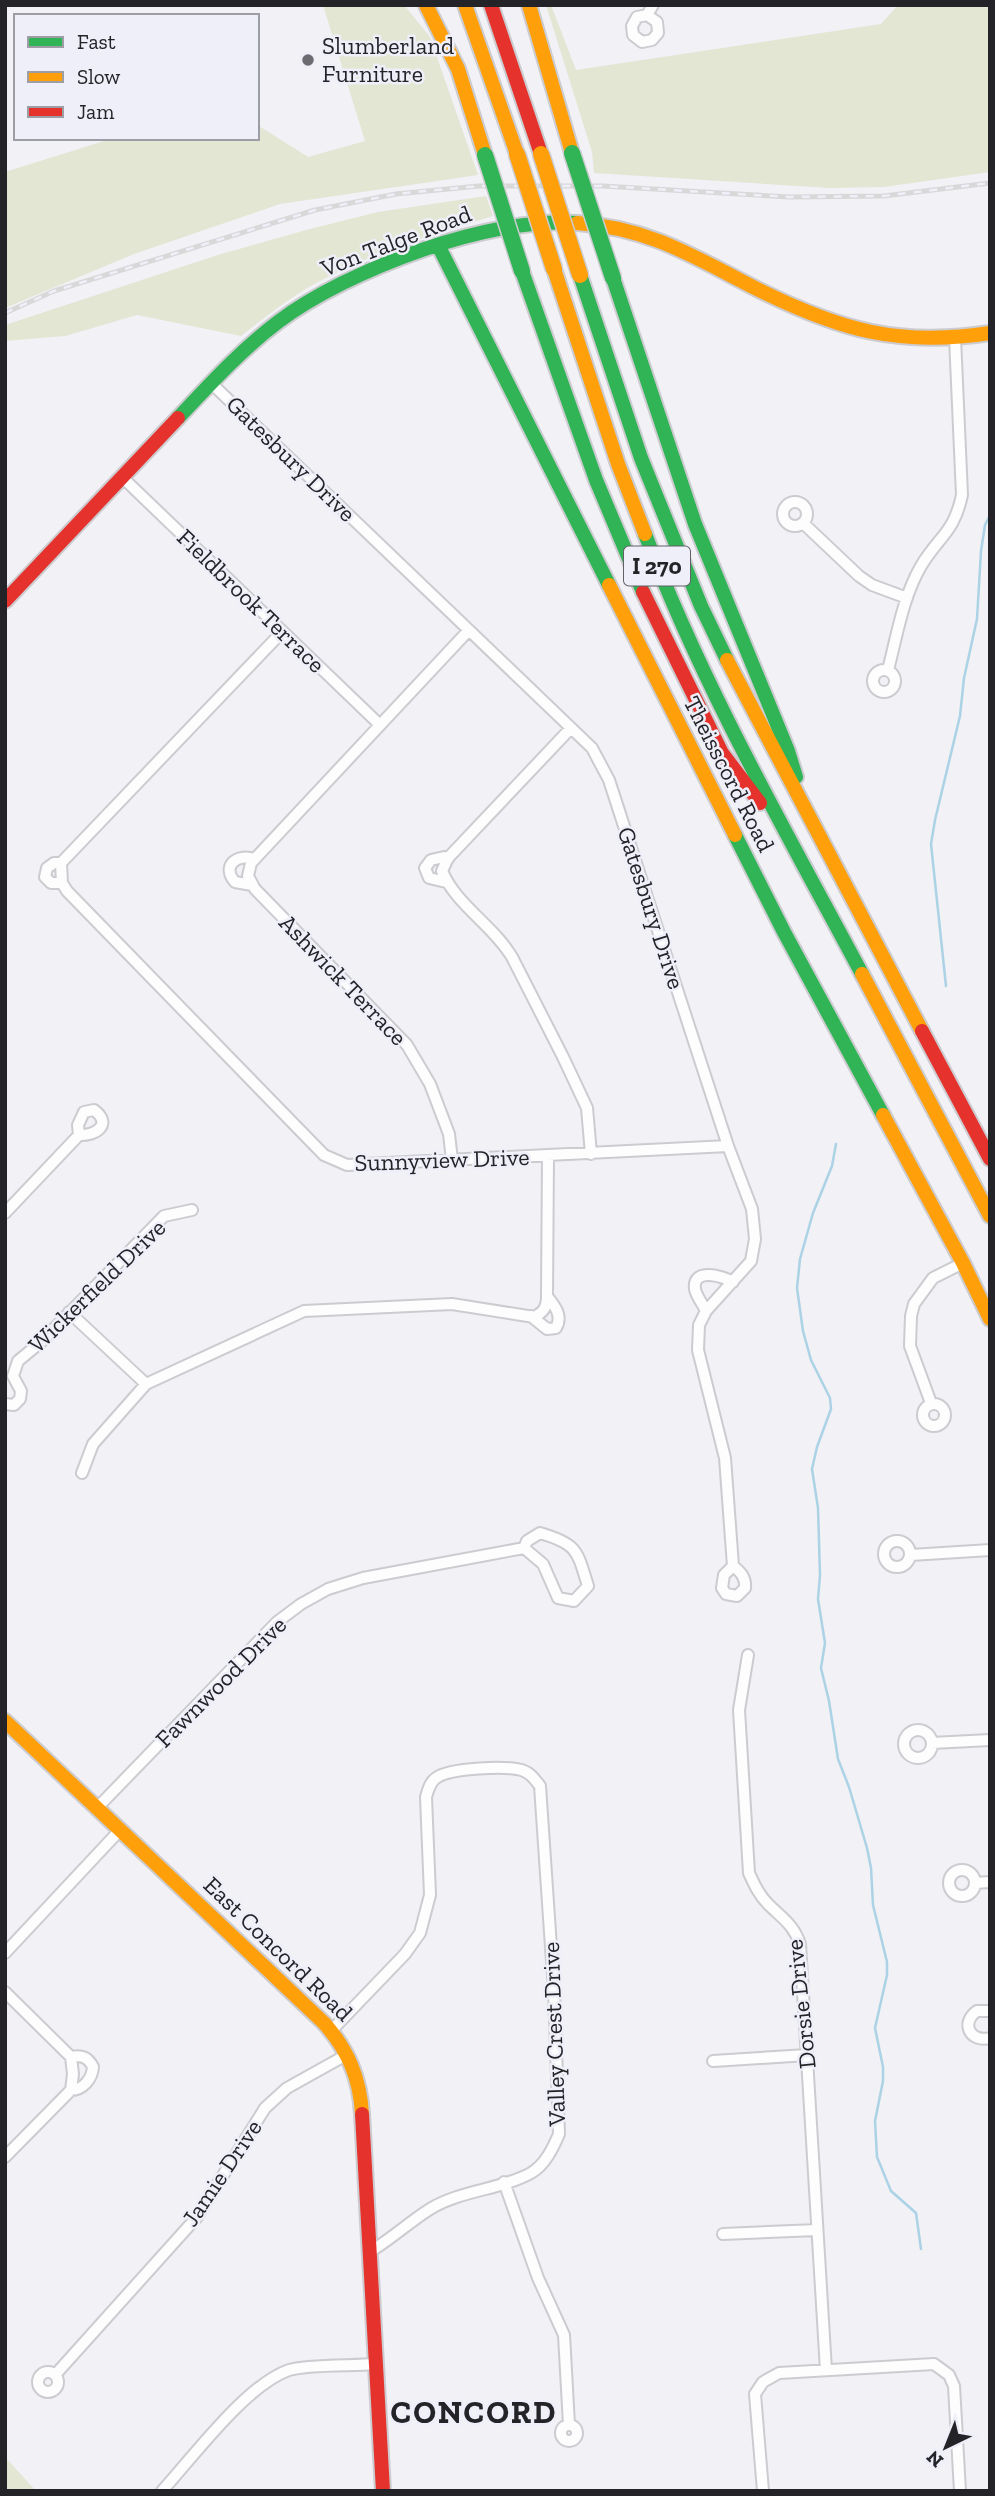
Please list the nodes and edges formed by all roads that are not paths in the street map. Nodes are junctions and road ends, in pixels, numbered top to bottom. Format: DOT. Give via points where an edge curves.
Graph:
graph roads {
  1 [pos="415,5"];
  2 [pos="426,5"];
  3 [pos="465,5"];
  4 [pos="491,5"];
  5 [pos="529,10"];
  6 [pos="458,69"];
  7 [pos="438,244"];
  8 [pos="990,333"];
  9 [pos="955,338"];
  10 [pos="211,383"];
  11 [pos="122,477"];
  12 [pos="803,523"];
  13 [pos="907,598"];
  14 [pos="5,601"];
  15 [pos="469,630"];
  16 [pos="282,632"];
  17 [pos="888,670"];
  18 [pos="379,724"];
  19 [pos="571,728"];
  20 [pos="805,812"];
  21 [pos="795,849"];
  22 [pos="254,859"];
  23 [pos="447,859"];
  24 [pos="61,863"];
  25 [pos="446,882"];
  26 [pos="62,883"];
  27 [pos="252,885"];
  28 [pos="79,1135"];
  29 [pos="728,1146"];
  30 [pos="591,1154"];
  31 [pos="548,1156"];
  32 [pos="990,1159"];
  33 [pos="452,1160"];
  34 [pos="192,1210"];
  35 [pos="5,1213"];
  36 [pos="990,1216"];
  37 [pos="963,1263"];
  38 [pos="733,1282"];
  39 [pos="547,1296"];
  40 [pos="706,1311"];
  41 [pos="69,1312"];
  42 [pos="531,1316"];
  43 [pos="990,1320"];
  44 [pos="9,1377"];
  45 [pos="146,1384"];
  46 [pos="931,1403"];
  47 [pos="5,1404"];
  48 [pos="82,1474"];
  49 [pos="524,1548"];
  50 [pos="990,1550"];
  51 [pos="911,1555"];
  52 [pos="733,1566"];
  53 [pos="748,1655"];
  54 [pos="5,1720"];
  55 [pos="990,1740"];
  56 [pos="932,1743"];
  57 [pos="98,1807"];
  58 [pos="121,1829"];
  59 [pos="990,1882"];
  60 [pos="975,1883"];
  61 [pos="5,1953"];
  62 [pos="5,1992"];
  63 [pos="990,2011"];
  64 [pos="331,2031"];
  65 [pos="990,2038"];
  66 [pos="348,2054"];
  67 [pos="807,2055"];
  68 [pos="71,2057"];
  69 [pos="713,2061"];
  70 [pos="71,2090"];
  71 [pos="5,2157"];
  72 [pos="504,2182"];
  73 [pos="817,2230"];
  74 [pos="723,2234"];
  75 [pos="368,2253"];
  76 [pos="375,2364"];
  77 [pos="826,2370"];
  78 [pos="55,2375"];
  79 [pos="569,2425"];
  80 [pos="162,2491"];
  81 [pos="383,2491"];
  82 [pos="763,2491"];
  83 [pos="960,2491"];
  1 -- 6 [label="main road"];
  2 -- 6 [label="main road"];
  3 -- 21 [label="main road, I 270, bridge" via="601,415 656,564 722,709"];
  4 -- 20 [label="main road, I 270, bridge" via="622,407 680,557 729,666"];
  5 -- 20 [label="main road, bridge" via="695,524 788,751"];
  6 -- 21 [label="main road, bridge" via="522,271 596,480 664,638 722,753"];
  7 -- 9 [label="main road, Von Talge Road" via="522,224 574,222 613,227 670,244 778,299 848,325 901,337"];
  7 -- 10 [label="main road, Von Talge Road" via="313,299 256,340"];
  7 -- 37 [label="main road, Theisscord Road" via="784,932"];
  8 -- 9 [label="main road, Von Talge Road"];
  9 -- 13 [label="street" via="962,495 952,525 922,565"];
  10 -- 11 [label="main road, Von Talge Road"];
  10 -- 15 [label="street, Gatesbury Drive"];
  11 -- 14 [label="main road, Von Talge Road"];
  11 -- 16 [label="street, Fieldbrook Terrace"];
  12 -- 13 [label="street" via="866,581"];
  13 -- 17 [label="street"];
  15 -- 18 [label="street, Ashwick Terrace"];
  15 -- 19 [label="street, Gatesbury Drive"];
  16 -- 18 [label="street, Fieldbrook Terrace"];
  16 -- 24 [label="street, Sunnyview Drive"];
  18 -- 22 [label="street, Ashwick Terrace"];
  19 -- 23 [label="street"];
  19 -- 29 [label="street, Gatesbury Drive" via="592,748 609,780"];
  20 -- 32 [label="main road, I 270"];
  21 -- 36 [label="main road, I 270"];
  22 -- 27 [label="street" via="248,876"];
  22 -- 27 [label="street, Ashwick Terrace" via="235,859 229,870 235,882"];
  23 -- 25 [label="street" via="442,871"];
  23 -- 25 [label="street" via="431,860 425,868 429,878"];
  24 -- 26 [label="street"];
  24 -- 26 [label="street, Sunnyview Drive" via="47,868 45,877 51,883"];
  25 -- 30 [label="street" via="512,957 587,1108"];
  26 -- 33 [label="street, Sunnyview Drive" via="324,1155 346,1165"];
  27 -- 33 [label="street, Ashwick Terrace" via="407,1045 430,1084 449,1134"];
  28 -- 35 [label="street"];
  29 -- 30 [label="street, Sunnyview Drive"];
  29 -- 38 [label="street, Gatesbury Drive" via="752,1209 755,1239 751,1261"];
  30 -- 31 [label="street, Sunnyview Drive"];
  31 -- 33 [label="street, Sunnyview Drive"];
  31 -- 39 [label="street"];
  34 -- 41 [label="street, Wickerfield Drive" via="164,1216"];
  37 -- 43 [label="main road, Theisscord Road"];
  37 -- 46 [label="street" via="933,1278 911,1316 909,1346"];
  38 -- 40 [label="street, Gatesbury Drive"];
  38 -- 40 [label="street" via="704,1275 695,1282 695,1292"];
  39 -- 42 [label="street" via="542,1313"];
  39 -- 42 [label="street" via="558,1311 556,1328 547,1329"];
  40 -- 52 [label="street, Gatesbury Drive" via="699,1325 698,1350 724,1458"];
  41 -- 44 [label="street, Wickerfield Drive" via="18,1362"];
  41 -- 45 [label="street"];
  42 -- 45 [label="street" via="452,1304 304,1311"];
  44 -- 47 [label="street, Wickerfield Drive" via="21,1391 20,1399 14,1405"];
  45 -- 48 [label="street" via="93,1444"];
  49 -- 49 [label="street, Fawnwood Drive" via="543,1564 558,1598 574,1601 588,1586 578,1552 558,1538 540,1533"];
  49 -- 57 [label="street, Fawnwood Drive" via="363,1578 301,1604 249,1649"];
  50 -- 51 [label="street"];
  53 -- 67 [label="street, Dorsie Drive" via="739,1710 749,1874 767,1903 788,1921 800,1944"];
  54 -- 57 [label="main road, East Concord Road"];
  55 -- 56 [label="street"];
  57 -- 58 [label="main road, East Concord Road"];
  58 -- 61 [label="street"];
  58 -- 64 [label="main road, East Concord Road"];
  59 -- 60 [label="street"];
  62 -- 68 [label="street"];
  63 -- 65 [label="street" via="971,2015 968,2026 975,2038"];
  64 -- 66 [label="main road, East Concord Road"];
  64 -- 72 [label="street, Valley Crest Drive" via="420,1933 430,1895 426,1797 435,1778 508,1768 534,1777 540,1787 559,2134 551,2153 533,2172"];
  66 -- 75 [label="main road, East Concord Road" via="361,2100"];
  66 -- 78 [label="street, Jamie Drive" via="287,2088 265,2108 197,2217"];
  67 -- 69 [label="street"];
  67 -- 73 [label="street, Dorsie Drive"];
  68 -- 70 [label="street"];
  68 -- 70 [label="street" via="86,2058 93,2067 84,2085"];
  70 -- 71 [label="street"];
  72 -- 75 [label="street, Valley Crest Drive" via="430,2209"];
  72 -- 79 [label="street" via="564,2335"];
  73 -- 74 [label="street"];
  73 -- 77 [label="street, Dorsie Drive"];
  75 -- 76 [label="main road, East Concord Road"];
  76 -- 80 [label="street" via="292,2369 267,2379"];
  76 -- 81 [label="main road, East Concord Road"];
  77 -- 82 [label="street" via="779,2372 755,2394"];
  77 -- 83 [label="street" via="934,2364 942,2368 954,2386"];
}
